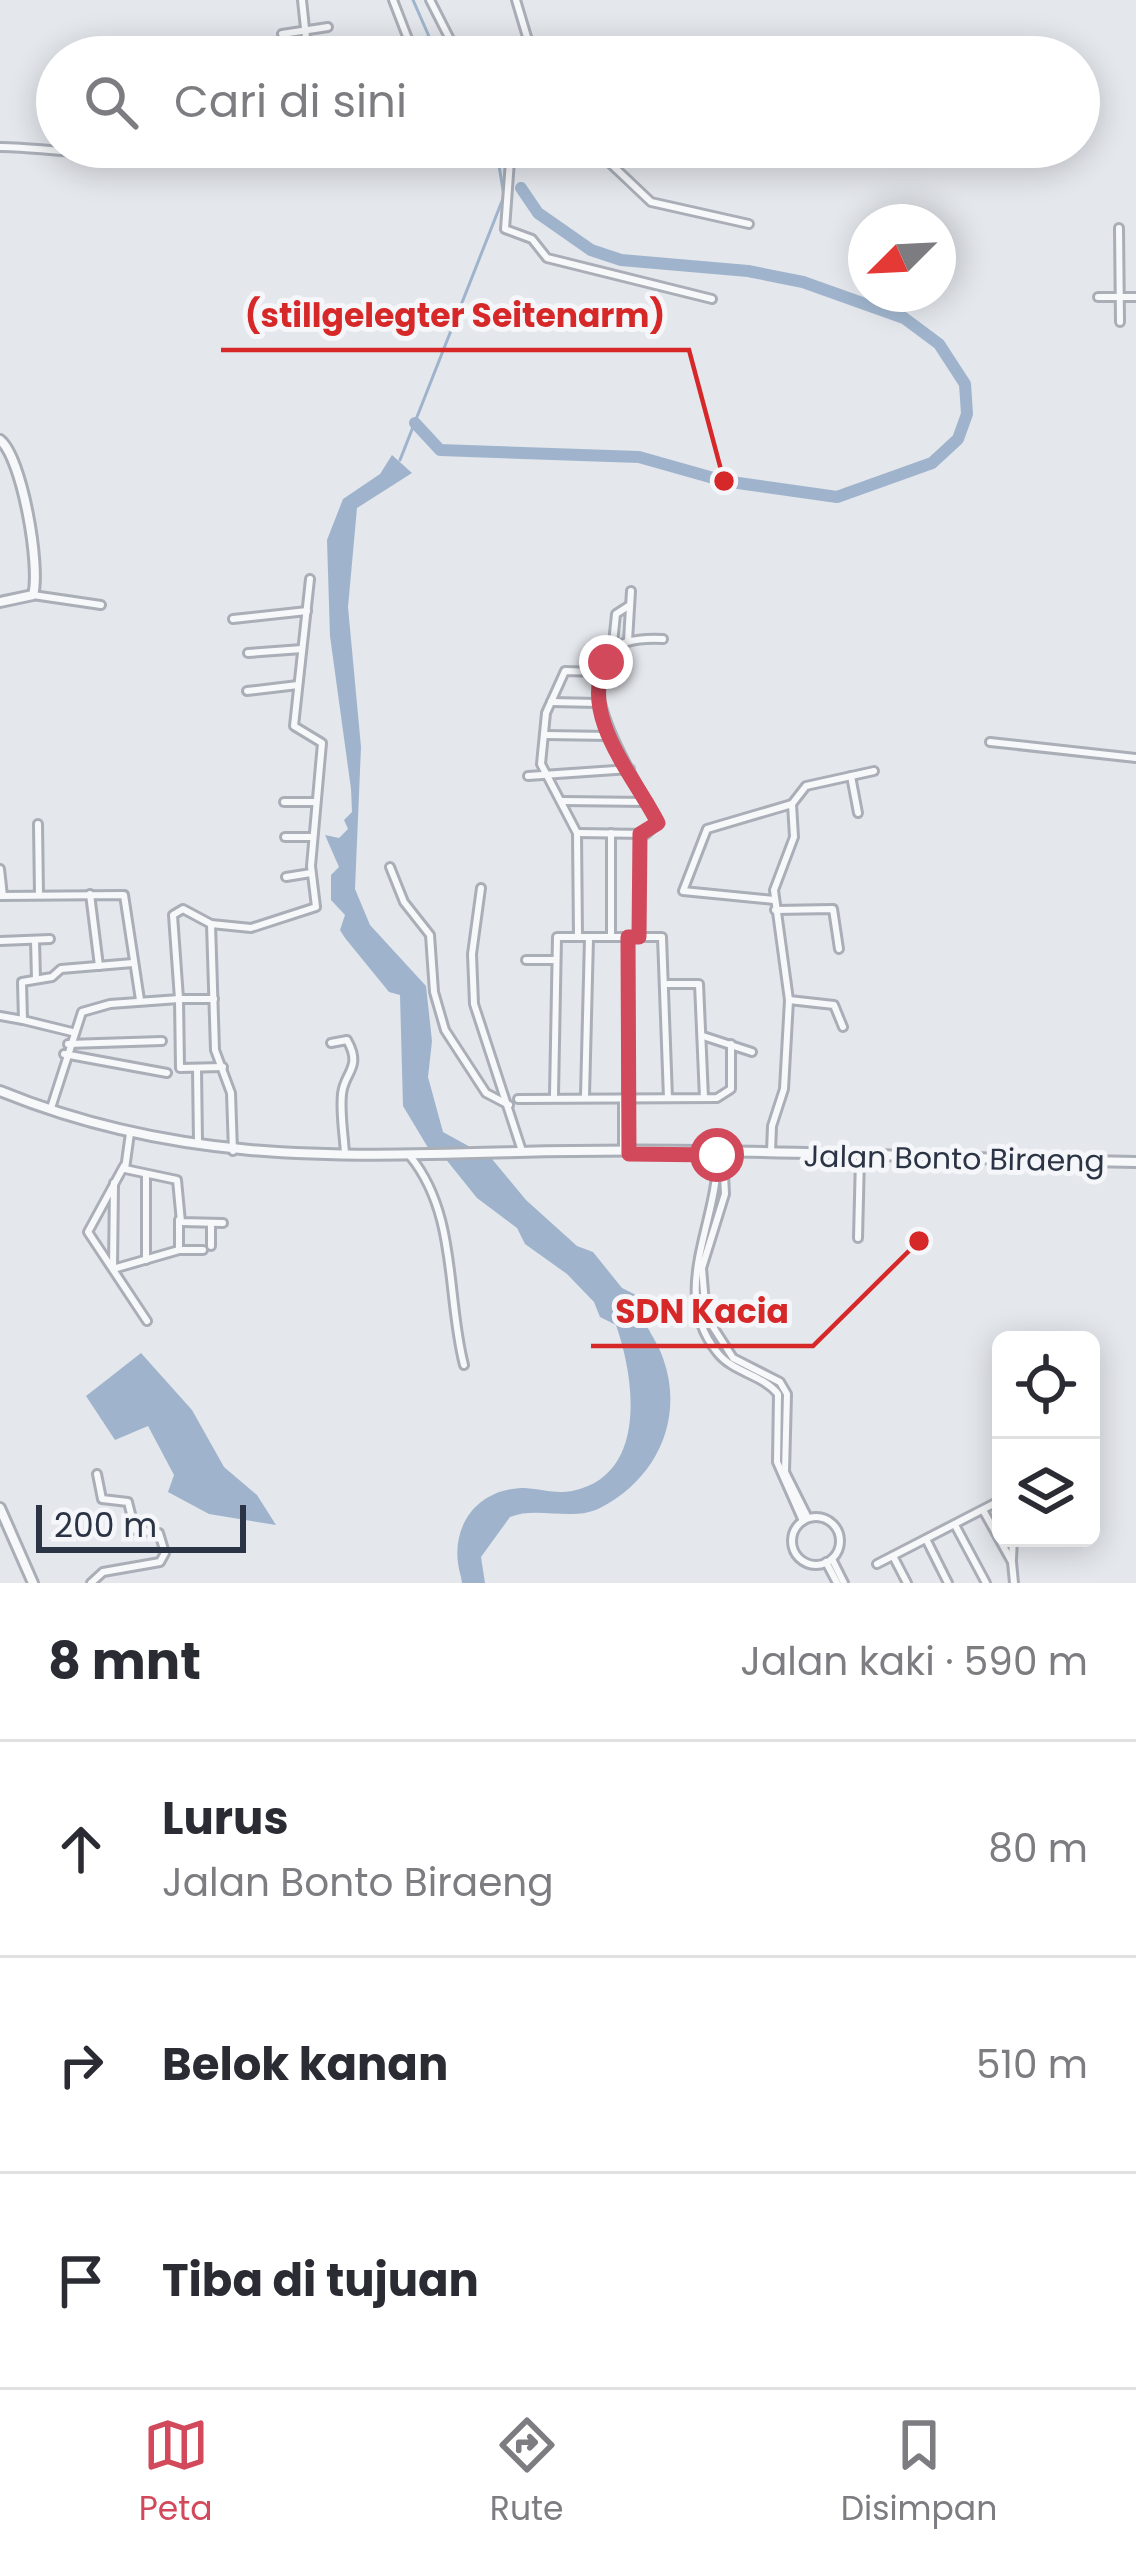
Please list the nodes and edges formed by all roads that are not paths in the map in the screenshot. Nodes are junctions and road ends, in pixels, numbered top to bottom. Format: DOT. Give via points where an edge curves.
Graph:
graph roads {
  1 [pos="302,0"];
  2 [pos="393,0"];
  3 [pos="430,0"];
  4 [pos="516,0"];
  5 [pos="328,27"];
  6 [pos="305,30"];
  7 [pos="282,34"];
  8 [pos="306,36"];
  9 [pos="407,36"];
  10 [pos="448,36"];
  11 [pos="527,36"];
  12 [pos="0,147"];
  13 [pos="36,148"];
  14 [pos="510,168"];
  15 [pos="618,168"];
  16 [pos="749,224"];
  17 [pos="1119,228"];
  18 [pos="1098,297"];
  19 [pos="1136,297"];
  20 [pos="1119,298"];
  21 [pos="712,299"];
  22 [pos="1120,322"];
  23 [pos="0,440"];
  24 [pos="310,579"];
  25 [pos="631,591"];
  26 [pos="33,595"];
  27 [pos="0,602"];
  28 [pos="101,605"];
  29 [pos="630,605"];
  30 [pos="307,611"];
  31 [pos="232,619"];
  32 [pos="663,639"];
  33 [pos="628,641"];
  34 [pos="302,649"];
  35 [pos="248,653"];
  36 [pos="611,653"];
  37 [pos="600,672"];
  38 [pos="298,685"];
  39 [pos="247,691"];
  40 [pos="551,702"];
  41 [pos="598,703"];
  42 [pos="545,735"];
  43 [pos="610,736"];
  44 [pos="990,742"];
  45 [pos="1136,758"];
  46 [pos="630,770"];
  47 [pos="874,771"];
  48 [pos="543,772"];
  49 [pos="851,775"];
  50 [pos="528,776"];
  51 [pos="562,801"];
  52 [pos="284,802"];
  53 [pos="315,802"];
  54 [pos="648,802"];
  55 [pos="792,804"];
  56 [pos="858,813"];
  57 [pos="38,824"];
  58 [pos="577,833"];
  59 [pos="611,833"];
  60 [pos="640,834"];
  61 [pos="312,836"];
  62 [pos="285,837"];
  63 [pos="390,867"];
  64 [pos="0,869"];
  65 [pos="311,872"];
  66 [pos="286,877"];
  67 [pos="481,888"];
  68 [pos="90,894"];
  69 [pos="2,896"];
  70 [pos="39,896"];
  71 [pos="774,900"];
  72 [pos="775,910"];
  73 [pos="212,924"];
  74 [pos="578,937"];
  75 [pos="589,937"];
  76 [pos="611,937"];
  77 [pos="628,937"];
  78 [pos="639,937"];
  79 [pos="50,939"];
  80 [pos="0,940"];
  81 [pos="35,940"];
  82 [pos="839,949"];
  83 [pos="526,960"];
  84 [pos="556,960"];
  85 [pos="133,963"];
  86 [pos="99,966"];
  87 [pos="36,979"];
  88 [pos="668,984"];
  89 [pos="179,999"];
  90 [pos="214,999"];
  91 [pos="140,1000"];
  92 [pos="789,1000"];
  93 [pos="0,1016"];
  94 [pos="23,1020"];
  95 [pos="843,1027"];
  96 [pos="71,1033"];
  97 [pos="703,1036"];
  98 [pos="162,1041"];
  99 [pos="331,1043"];
  100 [pos="68,1044"];
  101 [pos="730,1044"];
  102 [pos="752,1052"];
  103 [pos="64,1054"];
  104 [pos="224,1067"];
  105 [pos="197,1069"];
  106 [pos="166,1072"];
  107 [pos="0,1091"];
  108 [pos="554,1095"];
  109 [pos="585,1096"];
  110 [pos="627,1097"];
  111 [pos="668,1098"];
  112 [pos="704,1098"];
  113 [pos="518,1099"];
  114 [pos="509,1105"];
  115 [pos="50,1112"];
  116 [pos="130,1133"];
  117 [pos="198,1142"];
  118 [pos="233,1151"];
  119 [pos="522,1151"];
  120 [pos="626,1154"];
  121 [pos="720,1155"];
  122 [pos="771,1155"];
  123 [pos="410,1156"];
  124 [pos="345,1157"];
  125 [pos="860,1157"];
  126 [pos="1136,1162"];
  127 [pos="124,1166"];
  128 [pos="146,1175"];
  129 [pos="114,1183"];
  130 [pos="179,1220"];
  131 [pos="211,1223"];
  132 [pos="223,1223"];
  133 [pos="858,1238"];
  134 [pos="179,1250"];
  135 [pos="146,1260"];
  136 [pos="113,1269"];
  137 [pos="147,1321"];
  138 [pos="464,1365"];
  139 [pos="98,1474"];
  140 [pos="992,1505"];
  141 [pos="0,1508"];
  142 [pos="983,1510"];
  143 [pos="806,1520"];
  144 [pos="992,1522"];
  145 [pos="955,1525"];
  146 [pos="926,1539"];
  147 [pos="1006,1547"];
  148 [pos="1013,1547"];
  149 [pos="893,1556"];
  150 [pos="829,1560"];
  151 [pos="1012,1562"];
  152 [pos="877,1564"];
  153 [pos="33,1583"];
  154 [pos="91,1583"];
  155 [pos="840,1583"];
  156 [pos="907,1583"];
  157 [pos="948,1583"];
  158 [pos="986,1583"];
  159 [pos="1014,1583"];
  1 -- 6 [label="street"];
  2 -- 9 [label="street"];
  3 -- 10 [label="street"];
  4 -- 11 [label="street"];
  5 -- 6 [label="street"];
  6 -- 7 [label="street"];
  6 -- 8 [label="street"];
  12 -- 13 [label="street"];
  14 -- 21 [label="street" via="506,229 532,238 547,258"];
  15 -- 16 [label="street" via="660,206"];
  17 -- 20 [label="street"];
  18 -- 20 [label="street"];
  19 -- 20 [label="street"];
  20 -- 22 [label="street"];
  23 -- 26 [label="street" via="12,453 32,538"];
  24 -- 30 [label="street"];
  25 -- 29 [label="street"];
  26 -- 27 [label="street"];
  26 -- 28 [label="street"];
  29 -- 33 [label="street"];
  29 -- 36 [label="street" via="616,614"];
  30 -- 31 [label="street"];
  30 -- 34 [label="street"];
  32 -- 33 [label="street"];
  33 -- 36 [label="street"];
  34 -- 35 [label="street"];
  34 -- 38 [label="street"];
  36 -- 37 [label="street"];
  37 -- 40 [label="street" via="565,671"];
  37 -- 41 [label="street"];
  38 -- 39 [label="street"];
  38 -- 53 [label="street" via="294,726 322,742"];
  40 -- 41 [label="street"];
  40 -- 42 [label="street"];
  41 -- 43 [label="street"];
  42 -- 43 [label="street"];
  42 -- 48 [label="street"];
  43 -- 46 [label="street"];
  44 -- 45 [label="street"];
  46 -- 48 [label="street"];
  46 -- 54 [label="street"];
  47 -- 49 [label="street"];
  48 -- 50 [label="street"];
  48 -- 51 [label="street"];
  49 -- 55 [label="street" via="806,786"];
  49 -- 56 [label="street"];
  51 -- 54 [label="street"];
  51 -- 58 [label="street"];
  52 -- 53 [label="street"];
  53 -- 61 [label="street"];
  54 -- 60 [label="street" via="658,823"];
  55 -- 71 [label="street" via="794,837"];
  55 -- 71 [label="street" via="707,829 683,891"];
  57 -- 70 [label="street"];
  58 -- 59 [label="street"];
  58 -- 74 [label="street"];
  59 -- 60 [label="street"];
  59 -- 76 [label="street"];
  60 -- 78 [label="street"];
  61 -- 62 [label="street"];
  61 -- 65 [label="street"];
  63 -- 114 [label="street" via="430,935 445,1030 486,1093"];
  64 -- 69 [label="street"];
  65 -- 66 [label="street"];
  65 -- 73 [label="street" via="316,908 251,928"];
  67 -- 114 [label="street" via="474,1004"];
  68 -- 70 [label="street"];
  68 -- 85 [label="street" via="126,898"];
  68 -- 86 [label="street"];
  69 -- 70 [label="street"];
  71 -- 72 [label="street"];
  72 -- 82 [label="street" via="832,908"];
  72 -- 92 [label="street"];
  73 -- 89 [label="street" via="183,909 173,913"];
  73 -- 90 [label="street"];
  74 -- 75 [label="street"];
  74 -- 84 [label="street" via="557,937"];
  75 -- 76 [label="street"];
  75 -- 109 [label="street"];
  76 -- 77 [label="street"];
  77 -- 78 [label="street"];
  77 -- 110 [label="street"];
  78 -- 88 [label="street" via="662,937"];
  79 -- 81 [label="street"];
  80 -- 81 [label="street"];
  81 -- 87 [label="street"];
  83 -- 84 [label="street"];
  84 -- 108 [label="street"];
  85 -- 86 [label="street"];
  85 -- 91 [label="street"];
  86 -- 87 [label="street"];
  87 -- 94 [label="street" via="22,982"];
  88 -- 97 [label="street" via="700,984"];
  88 -- 111 [label="street"];
  89 -- 90 [label="street"];
  89 -- 91 [label="street"];
  89 -- 105 [label="street" via="180,1069"];
  90 -- 104 [label="street" via="215,1050"];
  91 -- 96 [label="street" via="87,1009"];
  92 -- 95 [label="street" via="834,1005"];
  92 -- 122 [label="street"];
  93 -- 94 [label="street"];
  94 -- 96 [label="street"];
  96 -- 100 [label="street"];
  97 -- 101 [label="street"];
  97 -- 112 [label="street"];
  98 -- 100 [label="street"];
  99 -- 124 [label="street" via="352,1047 354,1073 342,1091"];
  100 -- 103 [label="street"];
  101 -- 102 [label="street"];
  101 -- 112 [label="street" via="731,1089"];
  103 -- 106 [label="street"];
  103 -- 115 [label="street"];
  104 -- 105 [label="street"];
  104 -- 118 [label="street"];
  105 -- 117 [label="street"];
  107 -- 115 [label="street, Jalan Bonto Biraeng"];
  108 -- 109 [label="street"];
  108 -- 113 [label="street"];
  109 -- 110 [label="street"];
  110 -- 111 [label="street"];
  110 -- 120 [label="street"];
  111 -- 112 [label="street"];
  114 -- 119 [label="street"];
  115 -- 116 [label="street, Jalan Bonto Biraeng"];
  116 -- 117 [label="street, Jalan Bonto Biraeng"];
  116 -- 127 [label="street"];
  117 -- 118 [label="street, Jalan Bonto Biraeng"];
  118 -- 124 [label="street, Jalan Bonto Biraeng"];
  119 -- 120 [label="street, Jalan Bonto Biraeng"];
  119 -- 123 [label="street, Jalan Bonto Biraeng"];
  120 -- 121 [label="street, Jalan Bonto Biraeng"];
  121 -- 122 [label="street, Jalan Bonto Biraeng"];
  121 -- 143 [label="street" via="725,1194 702,1268 706,1316 733,1358 780,1382 787,1394 783,1460"];
  122 -- 125 [label="street, Jalan Bonto Biraeng"];
  123 -- 124 [label="street, Jalan Bonto Biraeng"];
  123 -- 138 [label="street" via="447,1238"];
  125 -- 126 [label="street, Jalan Bonto Biraeng"];
  125 -- 133 [label="street"];
  127 -- 128 [label="street"];
  127 -- 129 [label="street"];
  128 -- 130 [label="street" via="178,1180"];
  128 -- 135 [label="street"];
  129 -- 136 [label="street"];
  129 -- 136 [label="street" via="88,1232"];
  130 -- 131 [label="street"];
  130 -- 134 [label="street"];
  131 -- 132 [label="street"];
  131 -- 134 [label="street" via="207,1248"];
  134 -- 135 [label="street"];
  135 -- 136 [label="street"];
  136 -- 137 [label="street"];
  139 -- 154 [label="street" via="102,1499 128,1502 135,1531 159,1534 165,1556"];
  140 -- 142 [label="street"];
  141 -- 153 [label="street"];
  142 -- 144 [label="street"];
  142 -- 145 [label="street"];
  143 -- 150 [label="street" via="836,1527 840,1542"];
  143 -- 150 [label="street" via="793,1537 796,1552 807,1562"];
  145 -- 146 [label="street"];
  145 -- 158 [label="street"];
  146 -- 149 [label="street"];
  146 -- 157 [label="street"];
  147 -- 151 [label="street"];
  148 -- 151 [label="street"];
  149 -- 152 [label="street"];
  149 -- 156 [label="street"];
  150 -- 155 [label="street"];
  151 -- 159 [label="street"];
}
